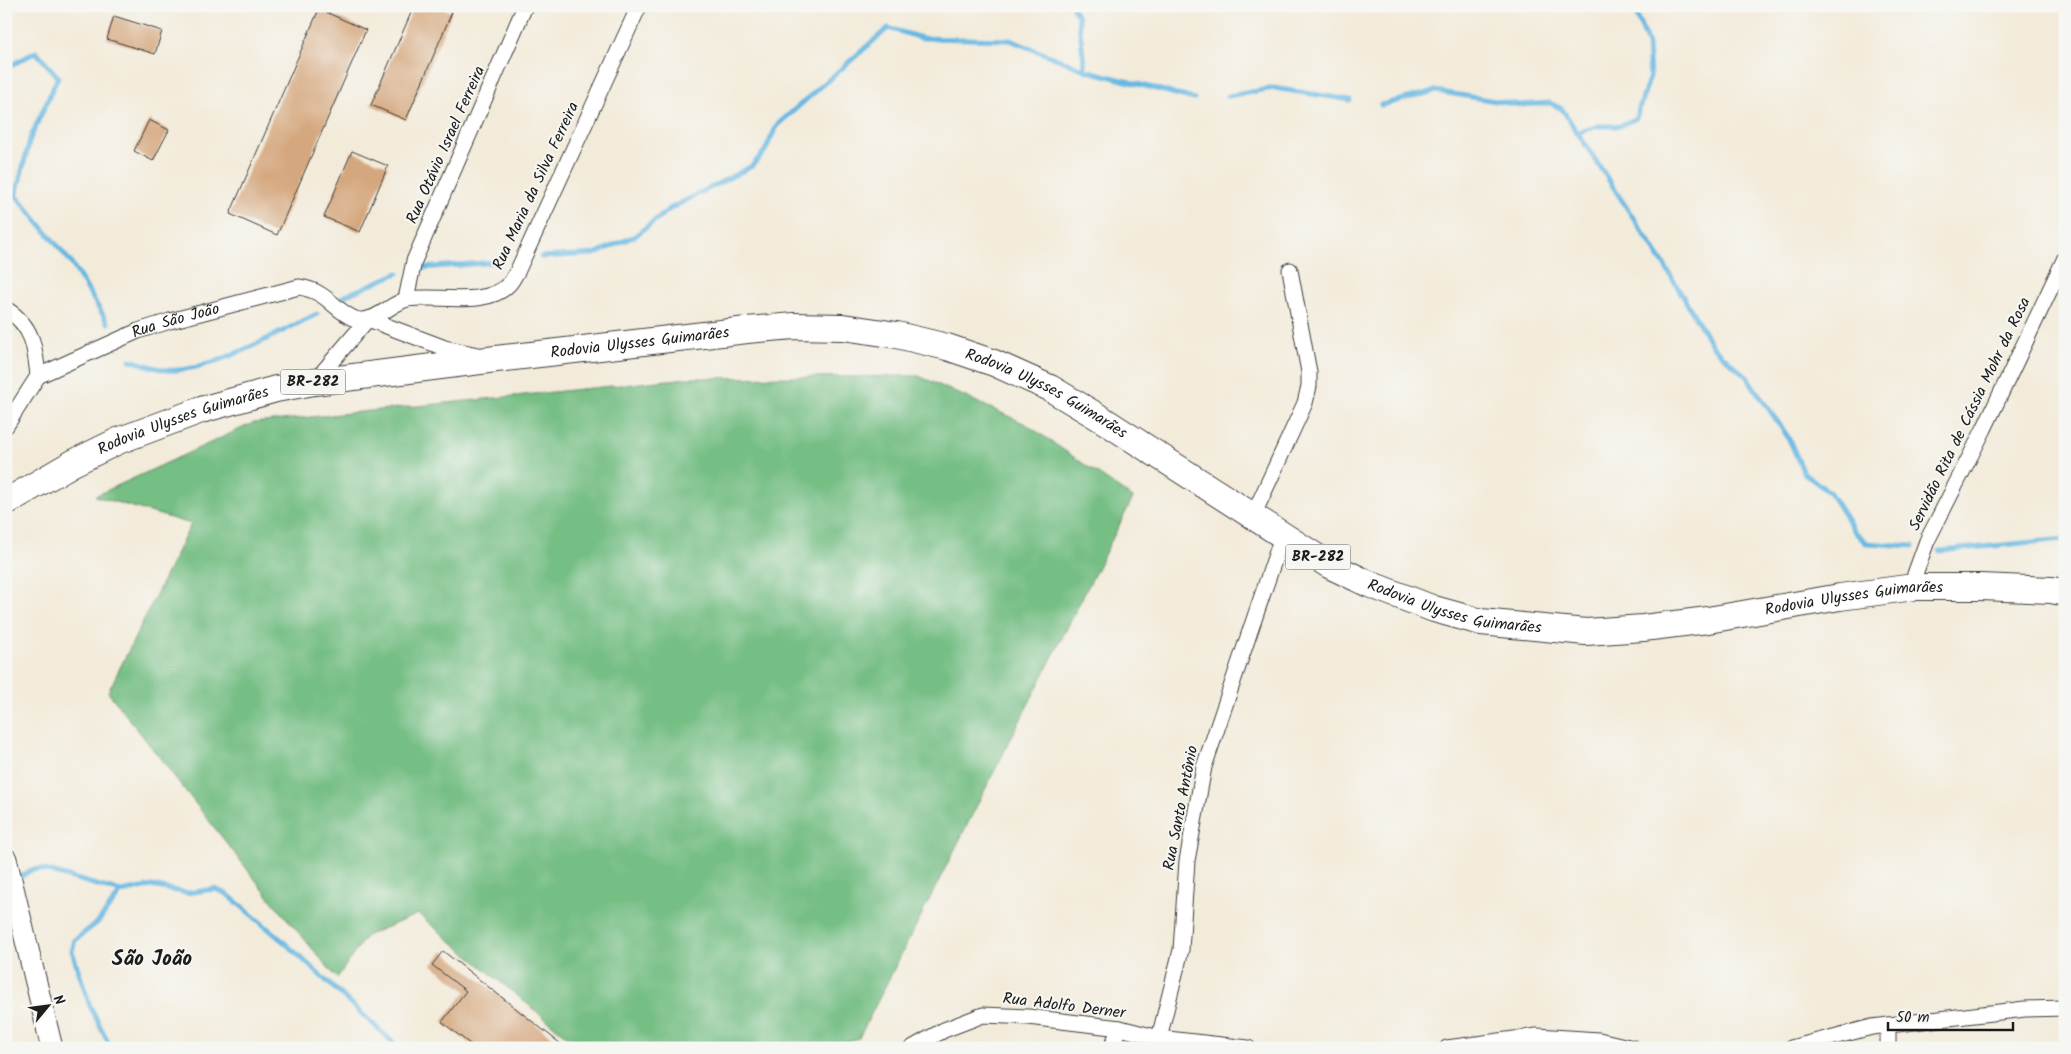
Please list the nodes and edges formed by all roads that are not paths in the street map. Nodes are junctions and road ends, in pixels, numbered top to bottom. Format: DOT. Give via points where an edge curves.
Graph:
graph roads {
  1 [pos="526,6"];
  2 [pos="639,6"];
  3 [pos="2065,258"];
  4 [pos="1290,270"];
  5 [pos="406,299"];
  6 [pos="6,309"];
  7 [pos="368,320"];
  8 [pos="496,359"];
  9 [pos="38,376"];
  10 [pos="314,382"];
  11 [pos="6,426"];
  12 [pos="6,502"];
  13 [pos="1253,516"];
  14 [pos="1283,534"];
  15 [pos="1914,587"];
  16 [pos="2065,592"];
  17 [pos="6,859"];
  18 [pos="2065,1008"];
  19 [pos="1888,1025"];
  20 [pos="1120,1028"];
  21 [pos="1158,1038"];
  22 [pos="52,1048"];
  23 [pos="912,1048"];
  24 [pos="1111,1048"];
  25 [pos="1248,1048"];
  26 [pos="1447,1048"];
  27 [pos="1633,1048"];
  28 [pos="1791,1048"];
  29 [pos="1888,1048"];
  1 -- 5 [label="street, Rua Otávio Israel Ferreira" via="414,261"];
  2 -- 5 [label="street, Rua Maria da Silva Ferreira" via="508,286 477,298"];
  3 -- 15 [label="street, Servidão Rita de Cássia Mohr da Rosa" via="1927,540 1915,574"];
  4 -- 13 [label="street" via="1309,386 1305,403"];
  5 -- 7 [label="street"];
  6 -- 9 [label="street" via="23,322 29,332"];
  7 -- 8 [label="street, Rua São João" via="445,348"];
  7 -- 9 [label="street, Rua São João" via="356,319 310,289 286,289 138,331"];
  7 -- 10 [label="street"];
  8 -- 10 [label="highway, Rodovia Ulysses Guimarães / BR-282"];
  8 -- 13 [label="highway, Rodovia Ulysses Guimarães / BR-282" via="794,326 844,327 897,334 994,363 1050,388"];
  9 -- 11 [label="street"];
  10 -- 12 [label="highway, Rodovia Ulysses Guimarães / BR-282" via="235,400 159,425 73,463"];
  13 -- 14 [label="highway, Rodovia Ulysses Guimarães / BR-282"];
  14 -- 15 [label="highway, Rodovia Ulysses Guimarães / BR-282" via="1330,565 1434,609 1481,622 1577,631 1643,628 1708,620"];
  14 -- 21 [label="street, Rua Santo Antônio" via="1204,766 1186,861 1181,950"];
  15 -- 16 [label="highway, Rodovia Ulysses Guimarães / BR-282"];
  17 -- 22 [label="street"];
  18 -- 19 [label="street" via="2026,1009"];
  19 -- 28 [label="street"];
  19 -- 29 [label="street"];
  20 -- 21 [label="street, Rua Adolfo Derner"];
  20 -- 23 [label="street, Rua Adolfo Derner" via="983,1015 944,1030"];
  20 -- 24 [label="street"];
  21 -- 25 [label="street, Rua Adolfo Derner"];
  26 -- 27 [label="street" via="1537,1036 1599,1040"];
}
